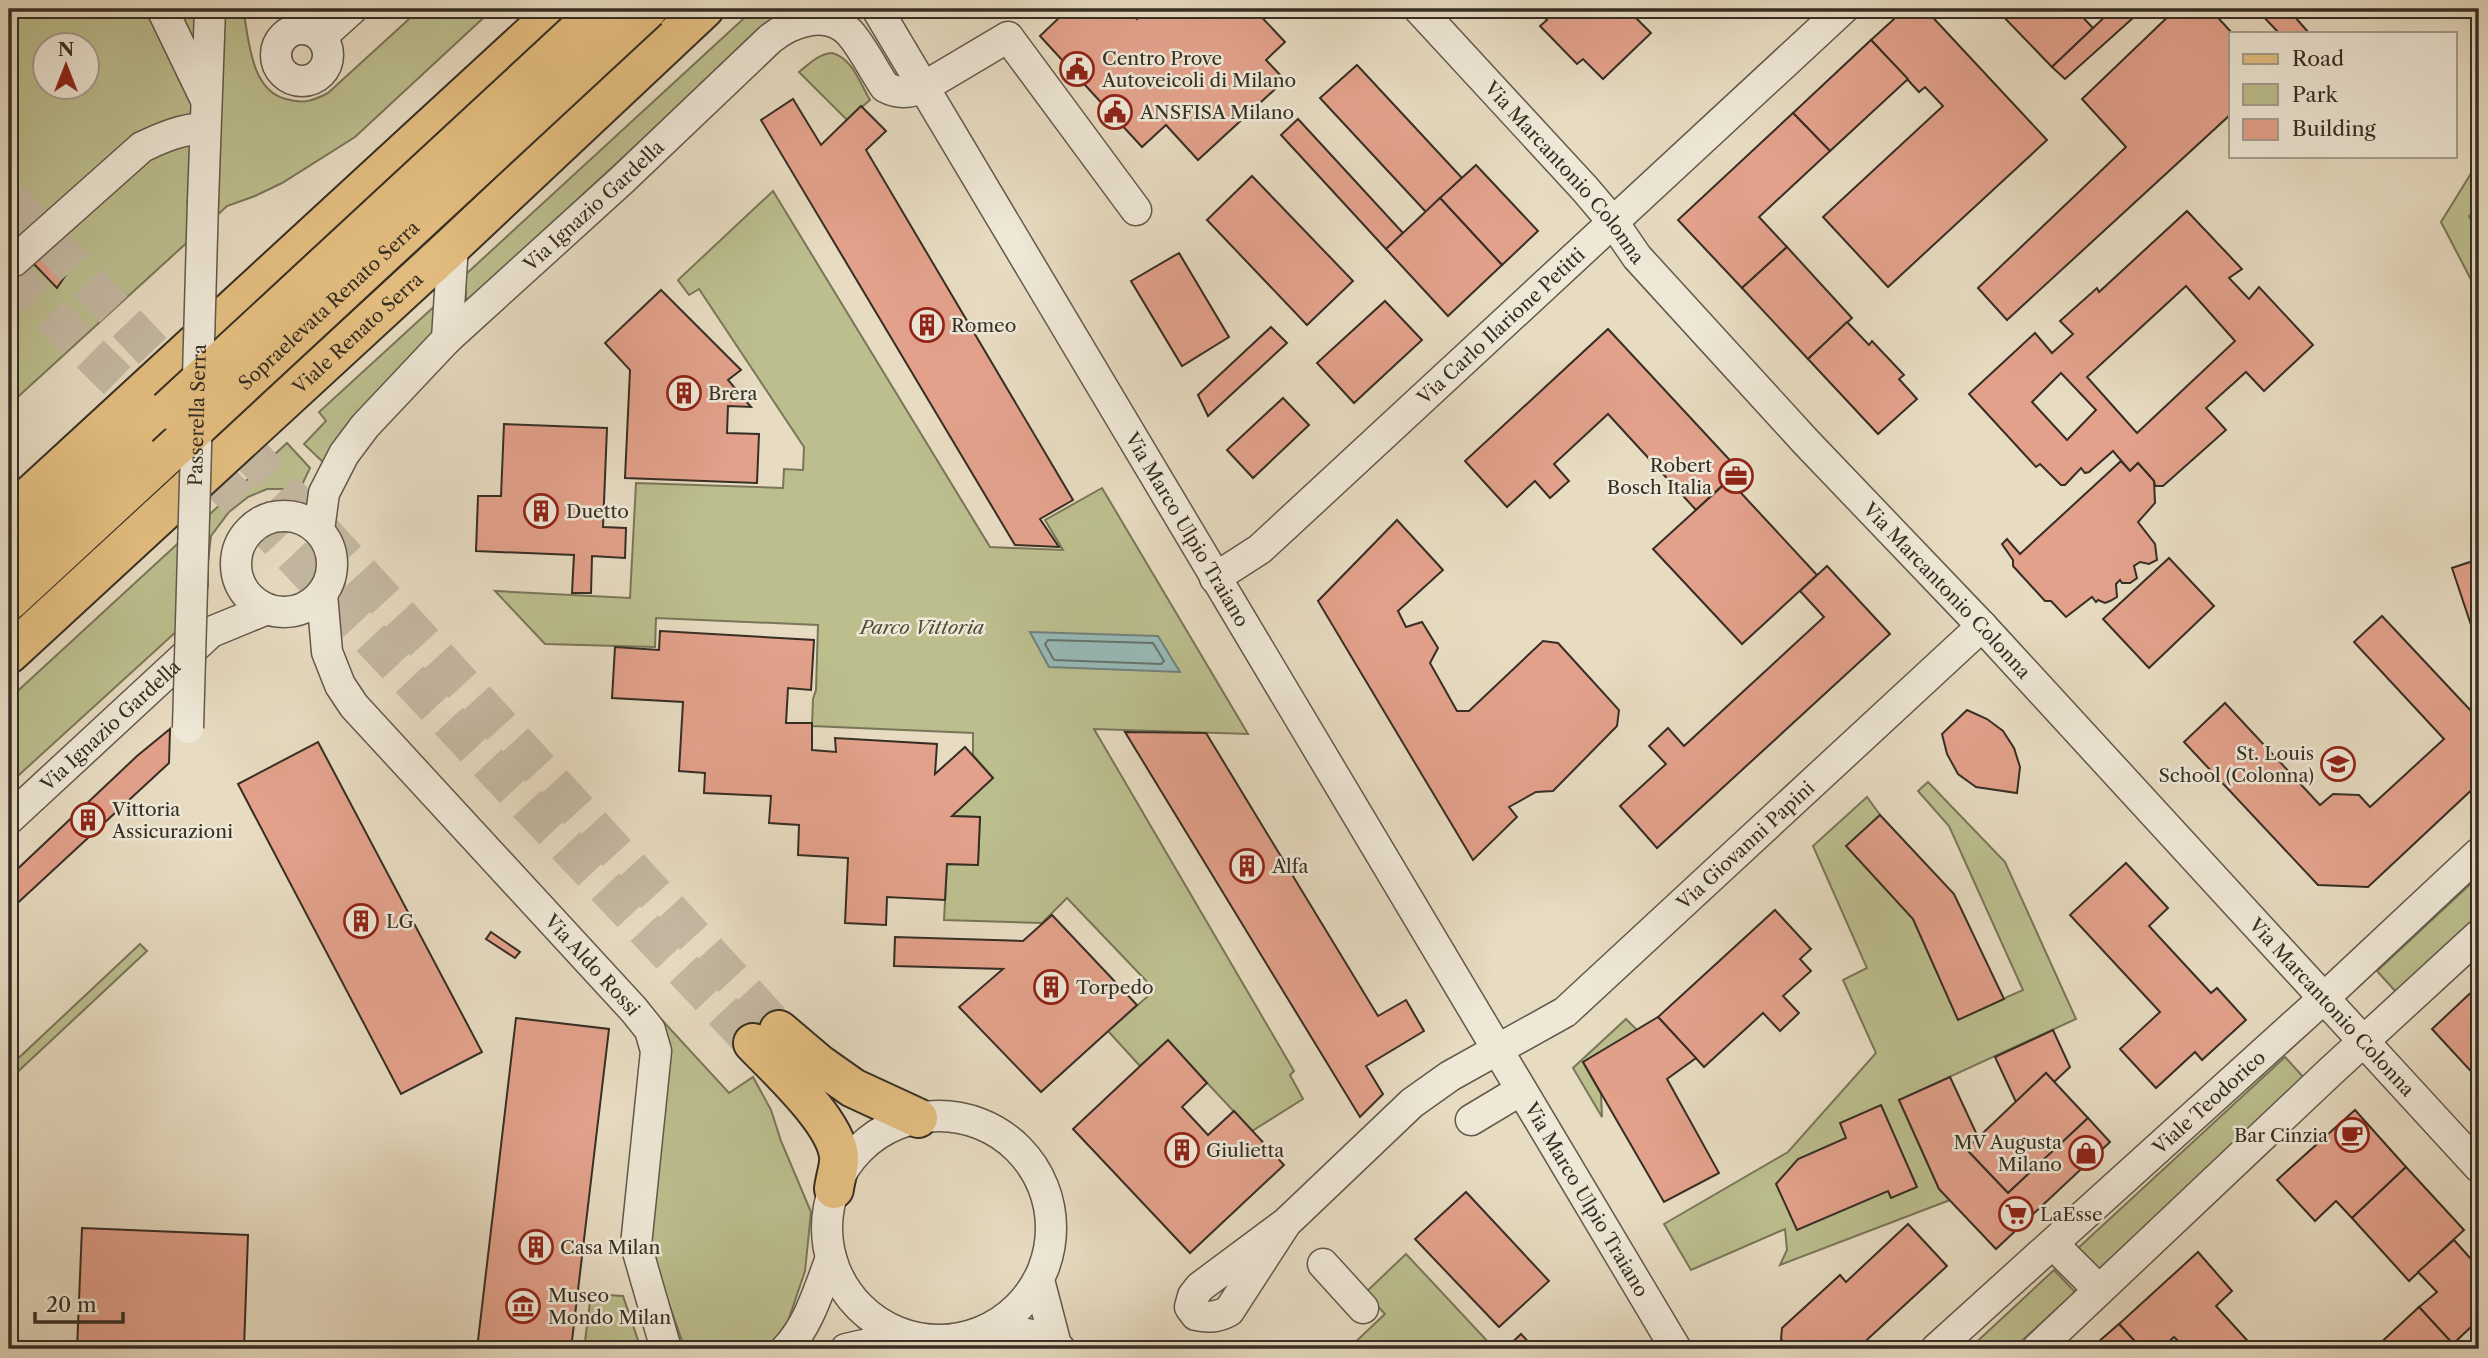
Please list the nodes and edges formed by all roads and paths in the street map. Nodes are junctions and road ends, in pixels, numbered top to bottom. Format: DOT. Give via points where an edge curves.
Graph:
graph roads {
  1 [pos="162,9"];
  2 [pos="210,9"];
  3 [pos="352,9"];
  4 [pos="559,9"];
  5 [pos="601,9"];
  6 [pos="648,9"];
  7 [pos="877,9"];
  8 [pos="1419,9"];
  9 [pos="1843,9"];
  10 [pos="701,10"];
  11 [pos="321,37"];
  12 [pos="922,88"];
  13 [pos="206,115"];
  14 [pos="1136,210"];
  15 [pos="1613,222"];
  16 [pos="453,245"];
  17 [pos="14,261"];
  18 [pos="447,339"];
  19 [pos="168,410"];
  20 [pos="166,456"];
  21 [pos="9,515"];
  22 [pos="9,524"];
  23 [pos="319,530"];
  24 [pos="9,558"];
  25 [pos="238,574"];
  26 [pos="1215,578"];
  27 [pos="322,594"];
  28 [pos="9,601"];
  29 [pos="276,610"];
  30 [pos="45,622"];
  31 [pos="1982,626"];
  32 [pos="211,632"];
  33 [pos="9,647"];
  34 [pos="327,652"];
  35 [pos="9,654"];
  36 [pos="188,728"];
  37 [pos="9,819"];
  38 [pos="2479,853"];
  39 [pos="2479,935"];
  40 [pos="2323,998"];
  41 [pos="2363,1042"];
  42 [pos="1498,1051"];
  43 [pos="1521,1090"];
  44 [pos="918,1118"];
  45 [pos="1471,1120"];
  46 [pos="2479,1167"];
  47 [pos="834,1189"];
  48 [pos="1286,1223"];
  49 [pos="2053,1244"];
  50 [pos="831,1258"];
  51 [pos="1323,1264"];
  52 [pos="1039,1280"];
  53 [pos="2098,1289"];
  54 [pos="1363,1308"];
  55 [pos="991,1328"];
  56 [pos="913,1338"];
  57 [pos="1058,1347"];
  58 [pos="666,1349"];
  59 [pos="786,1349"];
  60 [pos="846,1349"];
  61 [pos="1676,1349"];
  62 [pos="1936,1349"];
  63 [pos="2036,1349"];
  1 -- 13 [label="street"];
  2 -- 13 [label="street, Passerella Serra"];
  3 -- 11 [label="street"];
  4 -- 21 [label="main road"];
  5 -- 19 [label="main road, Sopraelevata Renato Serra, bridge"];
  6 -- 20 [label="main road, Sopraelevata Renato Serra, bridge"];
  7 -- 12 [label="street, Via Marco Ulpio Traiano"];
  8 -- 15 [label="street, Via Marcantonio Colonna"];
  9 -- 15 [label="street, Via Carlo Ilarione Petitti"];
  10 -- 16 [label="main road, Viale Renato Serra"];
  12 -- 14 [label="street" via="1008,37"];
  12 -- 18 [label="street, Via Ignazio Gardella" via="907,93 885,87 849,32 839,25 814,19 783,28"];
  12 -- 26 [label="street, Via Marco Ulpio Traiano"];
  13 -- 17 [label="street" via="188,129 142,147"];
  13 -- 36 [label="street, Passerella Serra, bridge"];
  15 -- 26 [label="street, Via Carlo Ilarione Petitti" via="1260,549"];
  15 -- 31 [label="street, Via Marcantonio Colonna" via="1637,257"];
  16 -- 18 [label="street"];
  16 -- 30 [label="main road, Viale Renato Serra"];
  18 -- 23 [label="street, Via Ignazio Gardella" via="344,454 324,493"];
  19 -- 22 [label="main road"];
  19 -- 24 [label="main road, Sopraelevata Renato Serra"];
  20 -- 28 [label="main road, Sopraelevata Renato Serra"];
  20 -- 30 [label="main road"];
  23 -- 25 [label="street, Via Ignazio Gardella" via="290,516 257,524 240,544"];
  23 -- 27 [label="street, Via Ignazio Gardella" via="332,561"];
  25 -- 29 [label="street" via="248,594"];
  25 -- 32 [label="street, Via Ignazio Gardella"];
  26 -- 42 [label="street, Via Marco Ulpio Traiano"];
  27 -- 29 [label="street, Via Ignazio Gardella" via="304,608"];
  27 -- 34 [label="street, Via Aldo Rossi"];
  29 -- 32 [label="street, Via Ignazio Gardella"];
  29 -- 34 [label="street, Via Aldo Rossi"];
  30 -- 33 [label="main road"];
  30 -- 35 [label="main road, Viale Renato Serra"];
  31 -- 40 [label="street, Via Marcantonio Colonna"];
  31 -- 42 [label="street, Via Giovanni Papini" via="1565,1012"];
  32 -- 37 [label="street, Via Ignazio Gardella"];
  34 -- 58 [label="street, Via Aldo Rossi" via="340,685 367,722 650,1030 656,1051 636,1245"];
  38 -- 40 [label="street, Viale Teodorico"];
  39 -- 41 [label="street"];
  40 -- 41 [label="street, Via Marcantonio Colonna"];
  40 -- 49 [label="street, Viale Teodorico"];
  41 -- 46 [label="street, Via Marcantonio Colonna"];
  41 -- 53 [label="street"];
  42 -- 43 [label="street, Via Marco Ulpio Traiano"];
  42 -- 48 [label="street" via="1412,1103"];
  43 -- 45 [label="street"];
  43 -- 61 [label="street, Via Marco Ulpio Traiano"];
  44 -- 47 [label="street" via="867,1142 847,1164"];
  44 -- 47 [label="main road" via="853,1088 766,1036 797,1090 832,1135 839,1157"];
  44 -- 52 [label="street" via="954,1116 988,1127 1018,1147 1039,1176 1051,1210 1051,1246"];
  47 -- 50 [label="street" via="827,1223"];
  49 -- 53 [label="street"];
  49 -- 62 [label="street, Viale Teodorico"];
  50 -- 56 [label="street" via="843,1286 861,1309 885,1327"];
  50 -- 59 [label="street" via="809,1314"];
  51 -- 54 [label="street"];
  52 -- 55 [label="street" via="1019,1308"];
  52 -- 57 [label="street"];
  53 -- 63 [label="street"];
  55 -- 56 [label="street" via="940,1341"];
  55 -- 57 [label="street" via="1029,1335"];
  56 -- 60 [label="street"];
}
